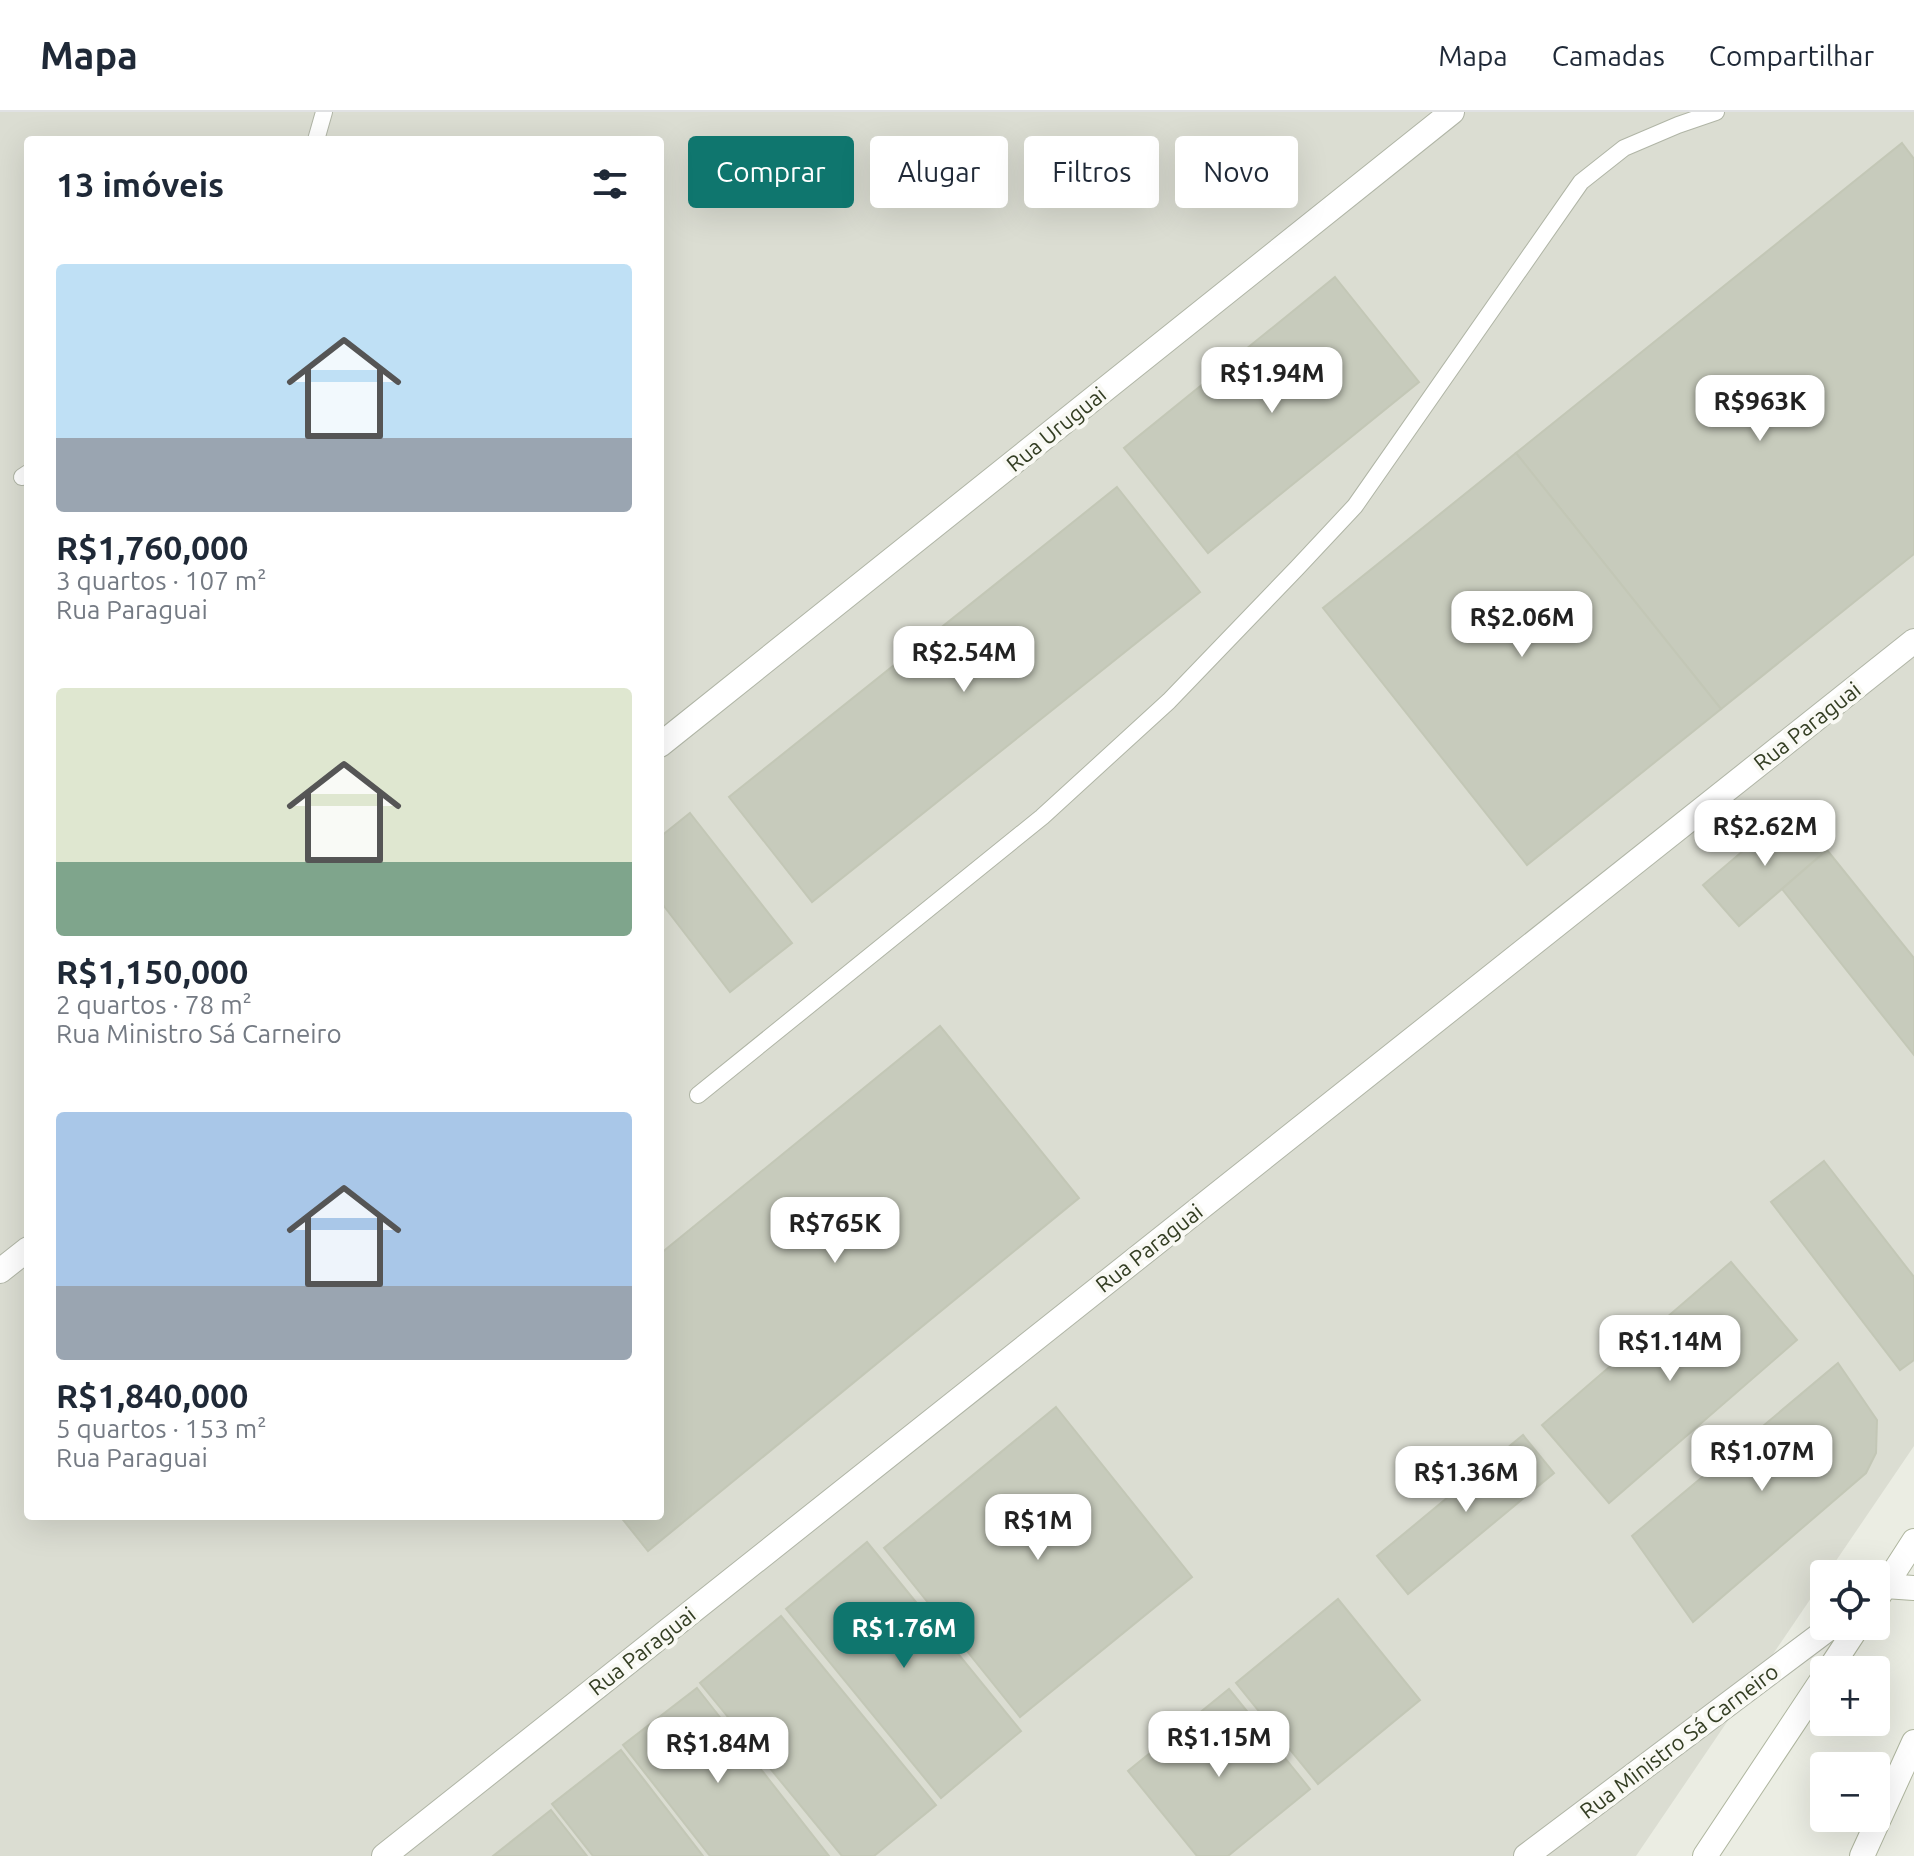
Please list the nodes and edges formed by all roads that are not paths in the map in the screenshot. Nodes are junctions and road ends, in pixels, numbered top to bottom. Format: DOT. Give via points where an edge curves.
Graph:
graph roads {
  1 [pos="324,112"];
  2 [pos="1452,112"];
  3 [pos="1716,112"];
  4 [pos="317,136"];
  5 [pos="1914,641"];
  6 [pos="664,742"];
  7 [pos="698,1095"];
  8 [pos="24,1252"];
  9 [pos="0,1271"];
  10 [pos="1914,1541"];
  11 [pos="1890,1577"];
  12 [pos="1914,1588"];
  13 [pos="1890,1591"];
  14 [pos="1813,1640"];
  15 [pos="1810,1698"];
  16 [pos="1914,1742"];
  17 [pos="1914,1780"];
  18 [pos="384,1856"];
  19 [pos="1526,1856"];
  20 [pos="1705,1856"];
  21 [pos="1863,1856"];
  1 -- 4 [label="lane"];
  2 -- 6 [label="street, Rua Uruguai"];
  3 -- 7 [label="lane" via="1624,148 1581,182 1355,506 1169,701 1042,817"];
  5 -- 18 [label="street, Rua Paraguai"];
  8 -- 9 [label="street"];
  10 -- 11 [label="street"];
  12 -- 13 [label="street"];
  14 -- 19 [label="street, Rua Ministro Sá Carneiro"];
  15 -- 20 [label="street"];
  16 -- 21 [label="street"];
  17 -- 21 [label="street"];
}
